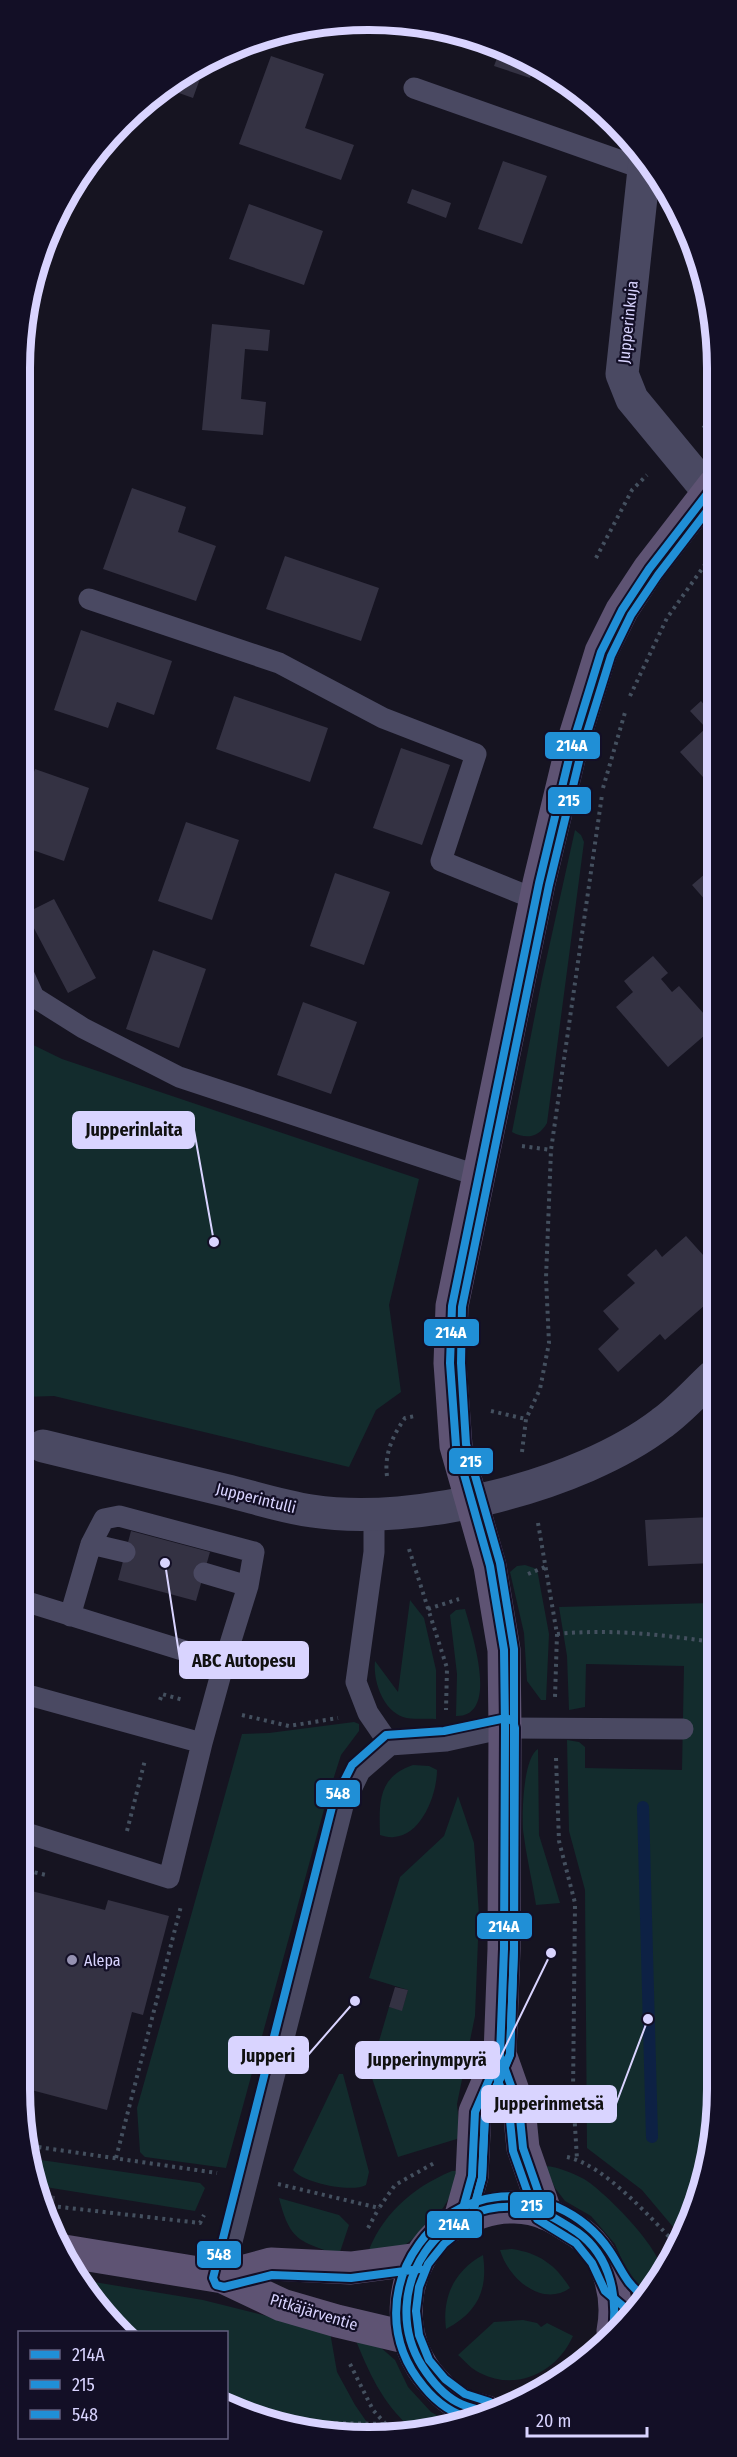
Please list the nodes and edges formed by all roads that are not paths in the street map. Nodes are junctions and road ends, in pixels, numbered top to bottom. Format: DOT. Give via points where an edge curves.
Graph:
graph roads {
  1 [pos="414,88"];
  2 [pos="638,163"];
  3 [pos="643,171"];
  4 [pos="707,484"];
  5 [pos="707,493"];
  6 [pos="88,599"];
  7 [pos="535,899"];
  8 [pos="30,988"];
  9 [pos="479,1176"];
  10 [pos="707,1382"];
  11 [pos="32,1449"];
  12 [pos="472,1502"];
  13 [pos="386,1513"];
  14 [pos="91,1544"];
  15 [pos="125,1552"];
  16 [pos="204,1573"];
  17 [pos="248,1586"];
  18 [pos="30,1603"];
  19 [pos="70,1616"];
  20 [pos="224,1663"];
  21 [pos="30,1696"];
  22 [pos="505,1728"];
  23 [pos="683,1729"];
  24 [pos="202,1743"];
  25 [pos="390,1745"];
  26 [pos="30,1833"];
  27 [pos="500,2054"];
  28 [pos="546,2214"];
  29 [pos="460,2219"];
  30 [pos="72,2252"];
  31 [pos="419,2259"];
  32 [pos="223,2277"];
  33 [pos="613,2284"];
  34 [pos="633,2300"];
  35 [pos="615,2320"];
  36 [pos="409,2338"];
  37 [pos="477,2409"];
  1 -- 2 [label="lane"];
  3 -- 4 [label="street, Jupperinkuja" via="622,374 632,399"];
  5 -- 7 [label="main road" via="649,569 601,652 572,746"];
  6 -- 7 [label="lane" via="279,663 383,718 476,754 441,861"];
  7 -- 9 [label="main road"];
  8 -- 9 [label="lane" via="34,997 83,1028 179,1077"];
  9 -- 12 [label="main road" via="452,1306 450,1363 456,1446"];
  10 -- 12 [label="street, Jupperintulli" via="663,1423 580,1471"];
  11 -- 13 [label="street, Jupperintulli" via="313,1512"];
  12 -- 13 [label="street, Jupperintulli"];
  12 -- 22 [label="main road" via="490,1566 504,1650"];
  13 -- 25 [label="lane" via="374,1552 356,1682 368,1713"];
  14 -- 15 [label="lane"];
  14 -- 17 [label="lane" via="104,1519 119,1516 254,1552"];
  14 -- 19 [label="lane"];
  16 -- 17 [label="lane"];
  17 -- 20 [label="lane"];
  18 -- 19 [label="lane"];
  19 -- 20 [label="lane"];
  20 -- 24 [label="lane"];
  21 -- 24 [label="lane"];
  22 -- 23 [label="lane"];
  22 -- 25 [label="lane" via="446,1741"];
  22 -- 27 [label="main road"];
  24 -- 26 [label="lane" via="169,1878"];
  25 -- 32 [label="lane" via="360,1771 343,1806"];
  27 -- 28 [label="main road" via="519,2108 523,2148"];
  27 -- 29 [label="main road" via="475,2112 472,2176"];
  28 -- 29 [label="main road" via="513,2206 492,2208"];
  28 -- 33 [label="main road" via="583,2235 601,2257"];
  29 -- 31 [label="main road" via="437,2236"];
  30 -- 32 [label="main road, Pitkäjärventie"];
  31 -- 32 [label="main road, Pitkäjärventie" via="351,2268 272,2264"];
  31 -- 36 [label="main road" via="409,2284 405,2312"];
  32 -- 36 [label="main road, Pitkäjärventie" via="282,2305"];
  33 -- 34 [label="main road"];
  33 -- 35 [label="main road"];
  36 -- 37 [label="main road" via="420,2365 438,2387 460,2404"];
}
